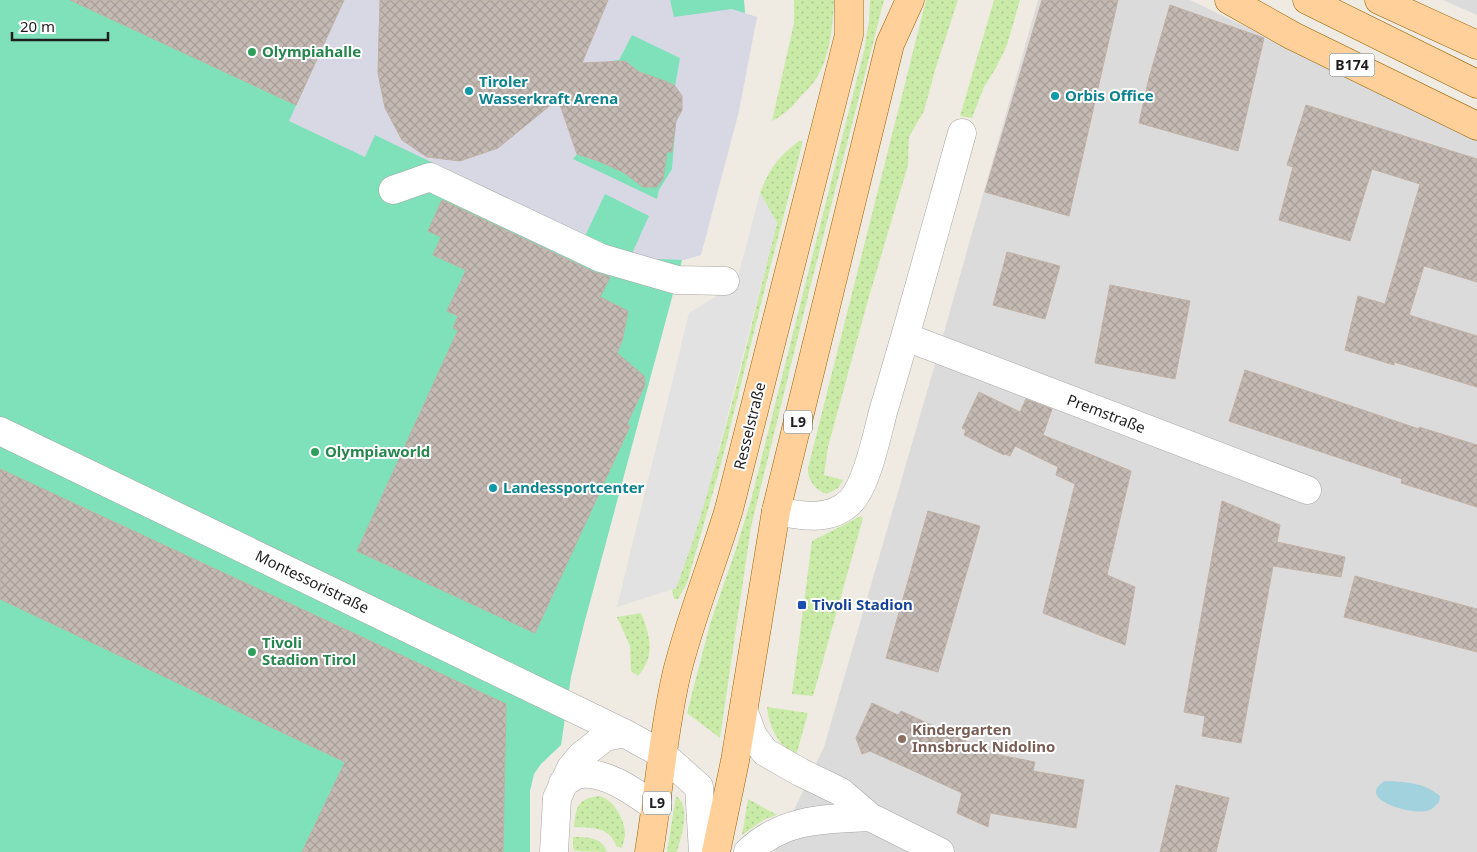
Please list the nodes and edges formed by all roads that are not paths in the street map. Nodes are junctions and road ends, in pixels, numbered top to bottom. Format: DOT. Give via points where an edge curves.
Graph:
graph roads {
  1 [pos="849,0"];
  2 [pos="910,0"];
  3 [pos="1229,0"];
  4 [pos="1307,0"];
  5 [pos="1380,0"];
  6 [pos="1477,45"];
  7 [pos="1477,84"];
  8 [pos="1477,126"];
  9 [pos="962,133"];
  10 [pos="393,190"];
  11 [pos="725,281"];
  12 [pos="906,337"];
  13 [pos="0,431"];
  14 [pos="1307,490"];
  15 [pos="776,511"];
  16 [pos="744,712"];
  17 [pos="624,733"];
  18 [pos="662,754"];
  19 [pos="563,782"];
  20 [pos="657,808"];
  21 [pos="870,817"];
  22 [pos="898,843"];
  23 [pos="554,852"];
  24 [pos="649,852"];
  25 [pos="703,852"];
  26 [pos="716,852"];
  27 [pos="748,852"];
  28 [pos="940,852"];
  1 -- 18 [label="main road, Resselstraße / L9" via="849,35 730,509 677,671"];
  2 -- 15 [label="main road, L9" via="890,44"];
  3 -- 8 [label="main road, B174" via="1293,36"];
  4 -- 7 [label="main road, B174"];
  5 -- 6 [label="main road"];
  9 -- 12 [label="street"];
  10 -- 11 [label="street" via="430,177 601,258 678,280"];
  12 -- 14 [label="street, Premstraße"];
  12 -- 15 [label="street" via="858,493 845,506 821,516"];
  13 -- 17 [label="street, Montessoristraße"];
  15 -- 16 [label="main road, L9"];
  16 -- 21 [label="street" via="753,736 765,752 840,792"];
  16 -- 26 [label="main road, L9"];
  17 -- 18 [label="street, Montessoristraße"];
  17 -- 19 [label="street" via="605,737 593,744"];
  18 -- 20 [label="main road, Resselstraße / L9"];
  18 -- 25 [label="street, Montessoristraße" via="699,787"];
  19 -- 20 [label="street" via="580,774 598,775 621,784"];
  19 -- 23 [label="street" via="557,798"];
  20 -- 24 [label="main road, Resselstraße / L9"];
  21 -- 22 [label="street"];
  21 -- 27 [label="street" via="818,819 784,828"];
  22 -- 28 [label="street"];
}
